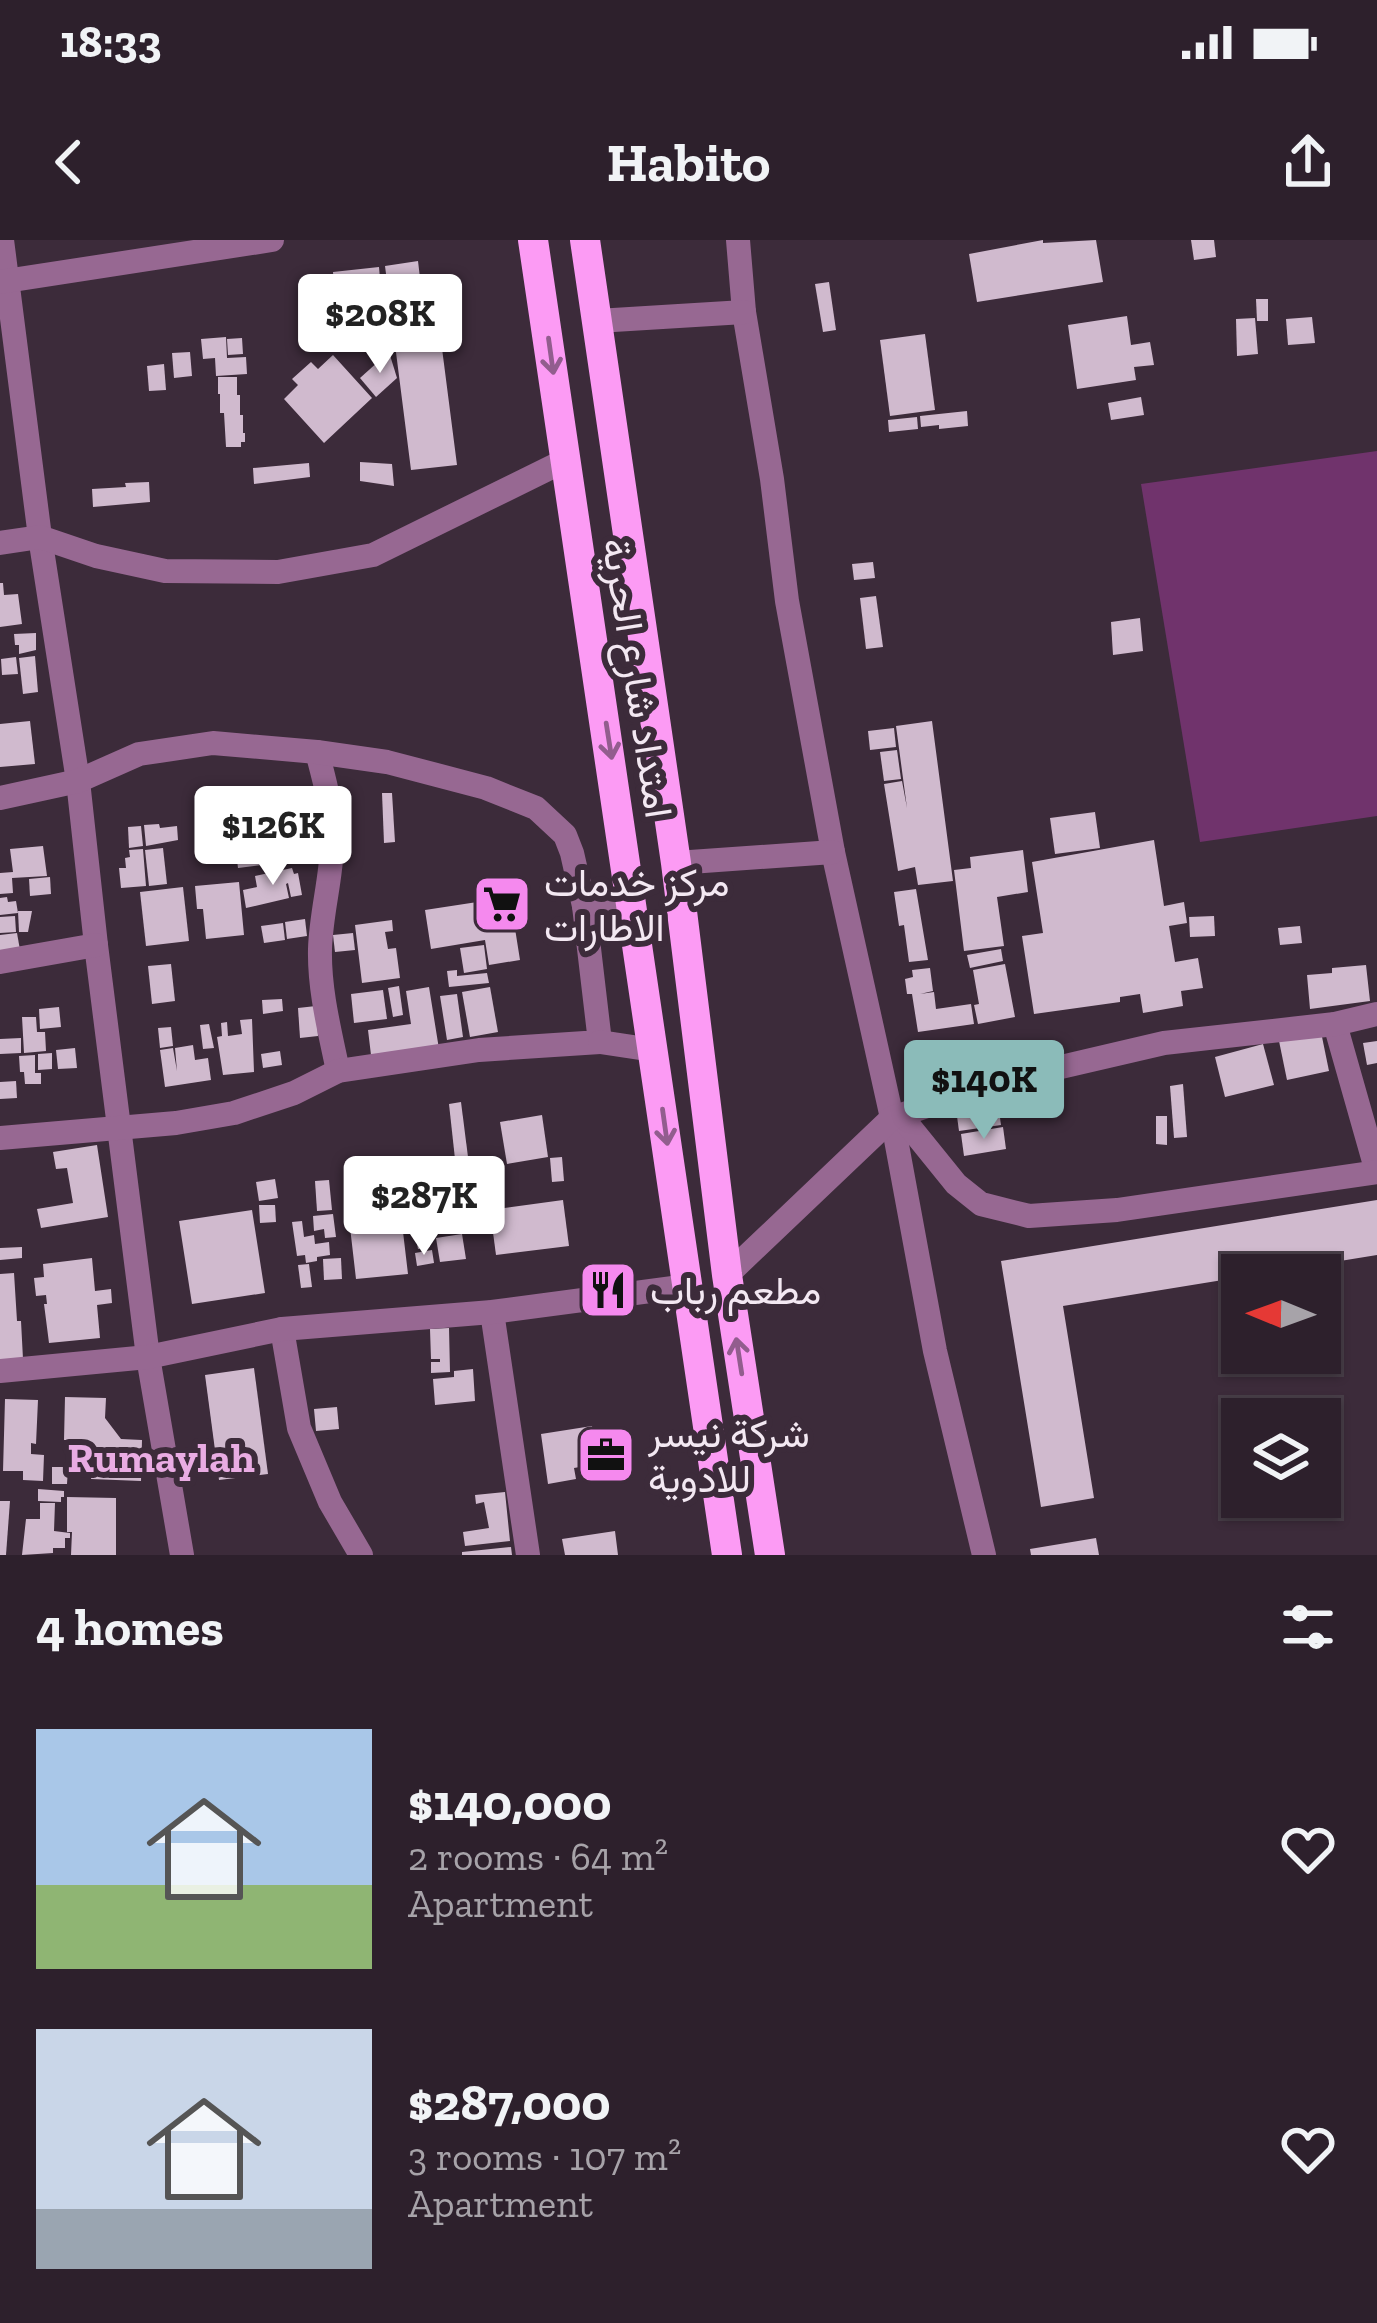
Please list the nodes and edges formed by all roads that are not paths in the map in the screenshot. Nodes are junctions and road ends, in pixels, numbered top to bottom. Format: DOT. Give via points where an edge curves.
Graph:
graph roads {
  1 [pos="2,240"];
  2 [pos="272,240"];
  3 [pos="533,240"];
  4 [pos="585,240"];
  5 [pos="738,240"];
  6 [pos="221,245"];
  7 [pos="3,282"];
  8 [pos="744,312"];
  9 [pos="597,321"];
  10 [pos="566,460"];
  11 [pos="40,538"];
  12 [pos="0,543"];
  13 [pos="317,752"];
  14 [pos="78,781"];
  15 [pos="666,794"];
  16 [pos="0,798"];
  17 [pos="618,803"];
  18 [pos="833,852"];
  19 [pos="676,863"];
  20 [pos="584,906"];
  21 [pos="634,913"];
  22 [pos="95,945"];
  23 [pos="0,962"];
  24 [pos="1377,1014"];
  25 [pos="1335,1024"];
  26 [pos="600,1042"];
  27 [pos="653,1050"];
  28 [pos="338,1071"];
  29 [pos="896,1117"];
  30 [pos="118,1126"];
  31 [pos="0,1138"];
  32 [pos="1377,1172"];
  33 [pos="727,1275"];
  34 [pos="688,1286"];
  35 [pos="492,1312"];
  36 [pos="282,1330"];
  37 [pos="148,1357"];
  38 [pos="0,1371"];
  39 [pos="182,1555"];
  40 [pos="361,1555"];
  41 [pos="528,1555"];
  42 [pos="727,1555"];
  43 [pos="770,1555"];
  44 [pos="984,1555"];
  1 -- 7 [label="street"];
  2 -- 6 [label="street"];
  3 -- 10 [label="main road, امتداد شارع الحرية, one-way"];
  4 -- 9 [label="main road, امتداد شارع الحرية"];
  5 -- 8 [label="street"];
  6 -- 7 [label="street"];
  7 -- 11 [label="street"];
  8 -- 9 [label="street"];
  8 -- 18 [label="street"];
  9 -- 15 [label="main road, امتداد شارع الحرية"];
  10 -- 11 [label="street" via="374,555 278,572 165,571"];
  10 -- 17 [label="main road, امتداد شارع الحرية, one-way"];
  11 -- 12 [label="street"];
  11 -- 14 [label="street"];
  13 -- 14 [label="street" via="212,743 139,754"];
  13 -- 20 [label="street" via="388,762 536,808 565,835"];
  13 -- 28 [label="street" via="332,846 320,956"];
  14 -- 16 [label="street"];
  14 -- 22 [label="street"];
  15 -- 17 [label="main road"];
  15 -- 19 [label="main road, امتداد شارع الحرية"];
  17 -- 21 [label="main road, امتداد شارع الحرية"];
  18 -- 19 [label="street"];
  18 -- 29 [label="street"];
  19 -- 33 [label="main road, امتداد شارع الحرية"];
  20 -- 21 [label="street"];
  20 -- 26 [label="street"];
  21 -- 27 [label="main road, امتداد شارع الحرية"];
  22 -- 23 [label="street"];
  22 -- 30 [label="street"];
  24 -- 25 [label="street"];
  25 -- 29 [label="street" via="1164,1043 1001,1081"];
  25 -- 32 [label="street"];
  26 -- 27 [label="street"];
  26 -- 28 [label="street"];
  27 -- 34 [label="main road, امتداد شارع الحرية, one-way"];
  28 -- 30 [label="street" via="234,1113"];
  29 -- 32 [label="street" via="981,1204 1029,1216"];
  29 -- 33 [label="street"];
  29 -- 44 [label="street" via="935,1352"];
  30 -- 31 [label="street"];
  30 -- 37 [label="street"];
  43 -- 33 [label="main road, امتداد شارع الحرية, one-way"];
  34 -- 35 [label="street"];
  34 -- 42 [label="main road, امتداد شارع الحرية"];
  35 -- 36 [label="street"];
  35 -- 41 [label="street"];
  36 -- 37 [label="street"];
  36 -- 40 [label="street" via="299,1428"];
  37 -- 38 [label="street"];
  37 -- 39 [label="street"];
}
